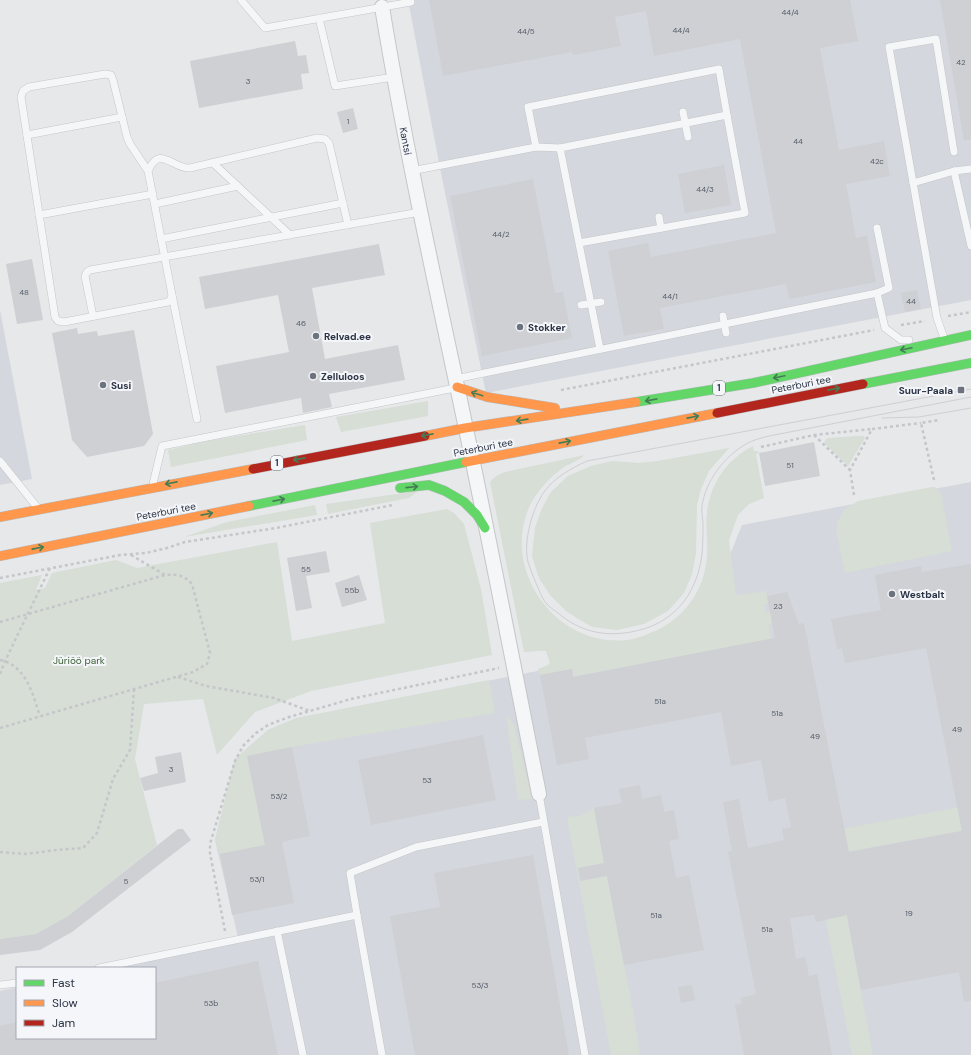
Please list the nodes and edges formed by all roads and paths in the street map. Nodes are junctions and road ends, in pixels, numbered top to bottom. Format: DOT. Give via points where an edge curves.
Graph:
graph roads {
  1 [pos="241,0"];
  2 [pos="411,2"];
  3 [pos="382,3"];
  4 [pos="319,18"];
  5 [pos="394,77"];
  6 [pos="683,112"];
  7 [pos="727,115"];
  8 [pos="122,116"];
  9 [pos="685,123"];
  10 [pos="27,135"];
  11 [pos="688,137"];
  12 [pos="536,147"];
  13 [pos="560,148"];
  14 [pos="954,152"];
  15 [pos="213,162"];
  16 [pos="971,168"];
  17 [pos="148,171"];
  18 [pos="411,171"];
  19 [pos="954,171"];
  20 [pos="913,183"];
  21 [pos="238,186"];
  22 [pos="153,194"];
  23 [pos="343,203"];
  24 [pos="155,204"];
  25 [pos="420,212"];
  26 [pos="39,215"];
  27 [pos="271,217"];
  28 [pos="659,217"];
  29 [pos="348,225"];
  30 [pos="661,228"];
  31 [pos="877,228"];
  32 [pos="290,235"];
  33 [pos="161,239"];
  34 [pos="579,243"];
  35 [pos="971,246"];
  36 [pos="165,257"];
  37 [pos="878,293"];
  38 [pos="172,294"];
  39 [pos="601,302"];
  40 [pos="591,303"];
  41 [pos="581,304"];
  42 [pos="971,312"];
  43 [pos="94,316"];
  44 [pos="937,318"];
  45 [pos="724,320"];
  46 [pos="885,328"];
  47 [pos="726,333"];
  48 [pos="971,335"];
  49 [pos="945,341"];
  50 [pos="600,349"];
  51 [pos="971,362"];
  52 [pos="456,383"];
  53 [pos="555,391"];
  54 [pos="584,411"];
  55 [pos="197,419"];
  56 [pos="939,420"];
  57 [pos="921,423"];
  58 [pos="465,428"];
  59 [pos="872,429"];
  60 [pos="814,435"];
  61 [pos="761,447"];
  62 [pos="0,460"];
  63 [pos="472,460"];
  64 [pos="850,470"];
  65 [pos="934,480"];
  66 [pos="153,487"];
  67 [pos="392,489"];
  68 [pos="369,491"];
  69 [pos="317,492"];
  70 [pos="854,495"];
  71 [pos="394,505"];
  72 [pos="39,509"];
  73 [pos="0,516"];
  74 [pos="486,528"];
  75 [pos="130,555"];
  76 [pos="0,556"];
  77 [pos="50,568"];
  78 [pos="165,575"];
  79 [pos="0,578"];
  80 [pos="28,614"];
  81 [pos="0,622"];
  82 [pos="0,660"];
  83 [pos="5,661"];
  84 [pos="513,665"];
  85 [pos="0,674"];
  86 [pos="177,677"];
  87 [pos="134,689"];
  88 [pos="311,711"];
  89 [pos="40,716"];
  90 [pos="0,728"];
  91 [pos="539,794"];
  92 [pos="543,822"];
  93 [pos="0,852"];
  94 [pos="357,915"];
  95 [pos="277,931"];
  96 [pos="227,941"];
  97 [pos="104,967"];
  98 [pos="16,982"];
  99 [pos="0,986"];
  100 [pos="303,1055"];
  101 [pos="382,1055"];
  102 [pos="585,1055"];
  1 -- 4 [label="lane" via="265,28"];
  2 -- 3 [label="lane"];
  3 -- 4 [label="lane"];
  3 -- 5 [label="street, Kantsi"];
  4 -- 5 [label="lane" via="335,86"];
  5 -- 18 [label="street, Kantsi"];
  6 -- 9 [label="lane"];
  7 -- 9 [label="lane"];
  7 -- 12 [label="lane" via="719,69 528,107"];
  7 -- 30 [label="lane" via="745,213"];
  8 -- 10 [label="lane"];
  8 -- 10 [label="lane" via="111,75 28,87 21,97"];
  8 -- 17 [label="lane" via="130,144"];
  9 -- 11 [label="lane"];
  9 -- 13 [label="lane"];
  10 -- 26 [label="lane"];
  12 -- 13 [label="lane"];
  12 -- 18 [label="lane"];
  13 -- 34 [label="lane"];
  14 -- 20 [label="lane" via="936,39 889,47"];
  15 -- 17 [label="lane" via="184,168 164,158 152,162"];
  15 -- 21 [label="lane"];
  15 -- 23 [label="lane" via="317,138 325,139 329,142"];
  16 -- 19 [label="lane"];
  17 -- 22 [label="lane"];
  18 -- 25 [label="street, Kantsi"];
  19 -- 20 [label="lane"];
  19 -- 35 [label="lane"];
  20 -- 44 [label="lane"];
  21 -- 24 [label="lane"];
  21 -- 27 [label="lane"];
  22 -- 24 [label="lane"];
  22 -- 26 [label="lane"];
  23 -- 27 [label="lane"];
  23 -- 29 [label="lane"];
  24 -- 33 [label="lane"];
  25 -- 29 [label="lane"];
  25 -- 52 [label="street, Kantsi"];
  26 -- 43 [label="lane" via="55,317 58,321 64,322"];
  27 -- 32 [label="lane"];
  27 -- 33 [label="lane"];
  28 -- 30 [label="lane"];
  29 -- 32 [label="lane"];
  30 -- 34 [label="lane"];
  31 -- 37 [label="lane" via="889,288"];
  32 -- 36 [label="lane"];
  33 -- 36 [label="lane"];
  34 -- 40 [label="lane"];
  36 -- 38 [label="lane"];
  36 -- 43 [label="lane" via="87,272 85,276"];
  37 -- 45 [label="lane"];
  37 -- 46 [label="lane"];
  38 -- 43 [label="lane" via="168,302"];
  38 -- 55 [label="lane"];
  39 -- 40 [label="lane"];
  40 -- 41 [label="lane"];
  40 -- 50 [label="lane"];
  42 -- 44 [label="path"];
  44 -- 46 [label="path"];
  44 -- 49 [label="lane"];
  45 -- 47 [label="lane"];
  45 -- 50 [label="lane"];
  46 -- 49 [label="lane" via="901,340"];
  46 -- 53 [label="path"];
  48 -- 49 [label="highway, Peterburi tee / 1"];
  49 -- 54 [label="highway, Peterburi tee / 1, one-way" via="753,382"];
  50 -- 52 [label="lane"];
  63 -- 51 [label="highway, Peterburi tee, one-way"];
  54 -- 52 [label="highway, one-way" via="487,397"];
  52 -- 58 [label="street, Kantsi"];
  52 -- 66 [label="lane" via="162,446"];
  54 -- 58 [label="highway, Peterburi tee / 1, one-way"];
  56 -- 57 [label="path"];
  57 -- 59 [label="path"];
  57 -- 65 [label="path"];
  58 -- 63 [label="street, Kantsi"];
  58 -- 66 [label="highway, Peterburi tee / 1, one-way"];
  59 -- 60 [label="path"];
  59 -- 64 [label="path"];
  60 -- 61 [label="path"];
  60 -- 64 [label="path"];
  62 -- 72 [label="lane"];
  63 -- 69 [label="highway, Peterburi tee"];
  63 -- 74 [label="street, Kantsi"];
  64 -- 70 [label="path"];
  66 -- 72 [label="highway, Peterburi tee / 1"];
  67 -- 74 [label="highway, one-way" via="429,485 445,491 464,502"];
  68 -- 69 [label="highway"];
  76 -- 69 [label="highway, Peterburi tee, one-way"];
  71 -- 75 [label="path" via="276,528 185,542"];
  72 -- 73 [label="highway, Peterburi tee / 1"];
  74 -- 84 [label="street, Kantsi"];
  75 -- 77 [label="path"];
  75 -- 78 [label="path"];
  77 -- 79 [label="path"];
  77 -- 80 [label="path"];
  78 -- 80 [label="path"];
  78 -- 86 [label="path" via="176,574 186,577 192,584 210,653 207,664"];
  80 -- 81 [label="path"];
  80 -- 83 [label="path"];
  82 -- 83 [label="path"];
  83 -- 85 [label="path"];
  83 -- 89 [label="path" via="20,671 30,688"];
  84 -- 88 [label="path" via="351,699"];
  84 -- 91 [label="street, Kantsi"];
  86 -- 87 [label="path"];
  86 -- 88 [label="path" via="206,686 274,698"];
  87 -- 89 [label="path"];
  87 -- 93 [label="path" via="130,750 113,779 97,833 83,848 26,854"];
  88 -- 96 [label="path" via="268,725 243,746 235,761 212,836 210,853"];
  89 -- 90 [label="path"];
  91 -- 92 [label="lane"];
  92 -- 94 [label="lane" via="416,847 350,873"];
  92 -- 102 [label="lane"];
  94 -- 95 [label="lane"];
  94 -- 101 [label="lane"];
  95 -- 96 [label="lane"];
  95 -- 100 [label="lane"];
  96 -- 97 [label="lane"];
  98 -- 99 [label="lane"];
}
